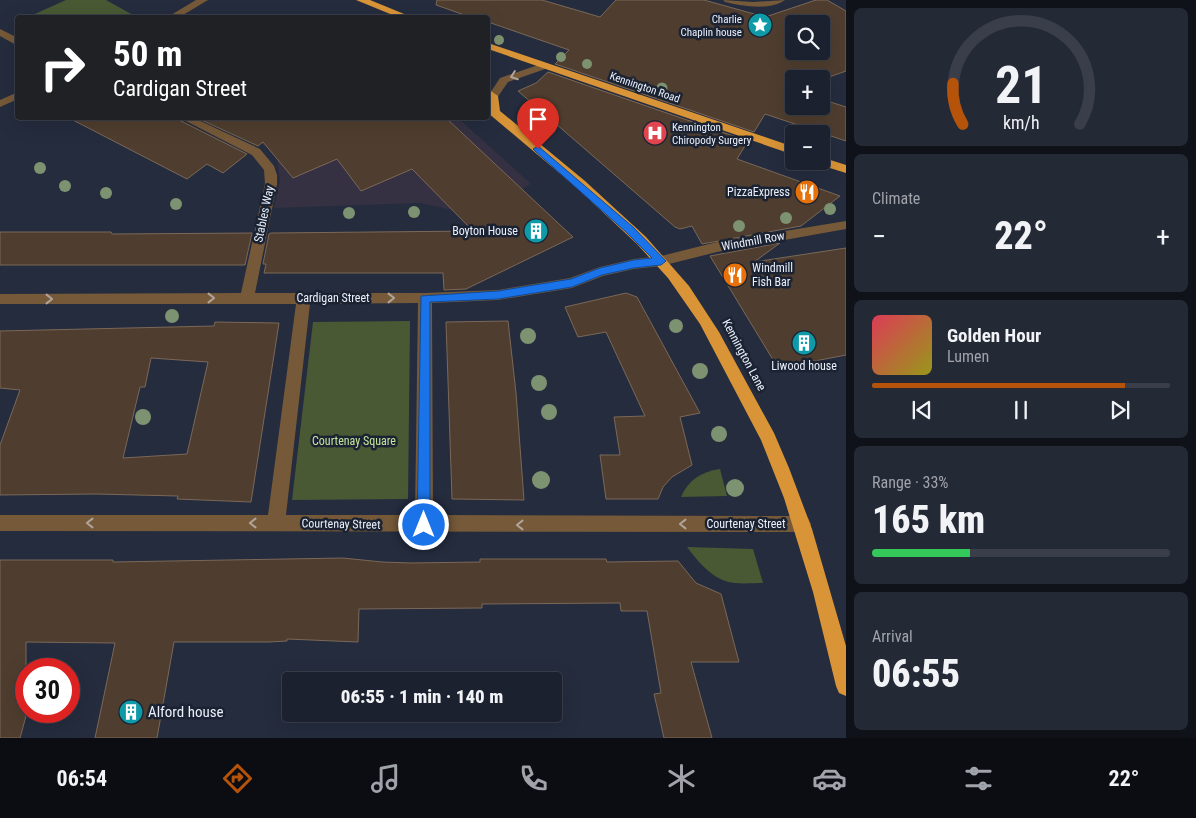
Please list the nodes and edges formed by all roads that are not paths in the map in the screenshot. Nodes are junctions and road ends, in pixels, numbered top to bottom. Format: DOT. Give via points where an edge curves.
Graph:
graph roads {
  1 [pos="203,0"];
  2 [pos="352,0"];
  3 [pos="361,0"];
  4 [pos="379,0"];
  5 [pos="728,0"];
  6 [pos="780,0"];
  7 [pos="369,13"];
  8 [pos="176,15"];
  9 [pos="398,15"];
  10 [pos="0,32"];
  11 [pos="15,41"];
  12 [pos="490,47"];
  13 [pos="544,66"];
  14 [pos="490,94"];
  15 [pos="15,96"];
  16 [pos="1,102"];
  17 [pos="491,111"];
  18 [pos="190,120"];
  19 [pos="785,148"];
  20 [pos="830,163"];
  21 [pos="846,169"];
  22 [pos="846,225"];
  23 [pos="661,261"];
  24 [pos="247,298"];
  25 [pos="425,298"];
  26 [pos="0,299"];
  27 [pos="304,299"];
  28 [pos="276,522"];
  29 [pos="0,523"];
  30 [pos="802,524"];
  31 [pos="424,525"];
  32 [pos="846,686"];
  1 -- 8 [label="street"];
  2 -- 7 [label="highway"];
  3 -- 9 [label="highway"];
  4 -- 9 [label="highway"];
  5 -- 6 [label="street" via="753,5"];
  10 -- 11 [label="street"];
  12 -- 13 [label="highway, Kennington Road"];
  13 -- 14 [label="street, one-way" via="504,80"];
  13 -- 19 [label="highway, Kennington Road"];
  14 -- 17 [label="highway, Kennington Lane"];
  15 -- 16 [label="street"];
  17 -- 23 [label="highway, Kennington Lane" via="570,176"];
  18 -- 24 [label="street, Stables Way" via="256,152 271,174"];
  20 -- 21 [label="highway"];
  22 -- 23 [label="street, Windmill Row" via="717,247"];
  23 -- 25 [label="street, Cardigan Street" via="600,272 572,283 498,295"];
  23 -- 30 [label="highway, Kennington Lane" via="719,342 768,438"];
  26 -- 24 [label="street, Cardigan Street, one-way"];
  24 -- 27 [label="street, Cardigan Street"];
  27 -- 25 [label="street, Cardigan Street, one-way"];
  25 -- 31 [label="street"];
  27 -- 28 [label="street"];
  28 -- 29 [label="street, Courtenay Street, one-way"];
  28 -- 31 [label="street, Courtenay Street"];
  30 -- 31 [label="street, Courtenay Street, one-way"];
  30 -- 32 [label="highway, Kennington Lane"];
}
